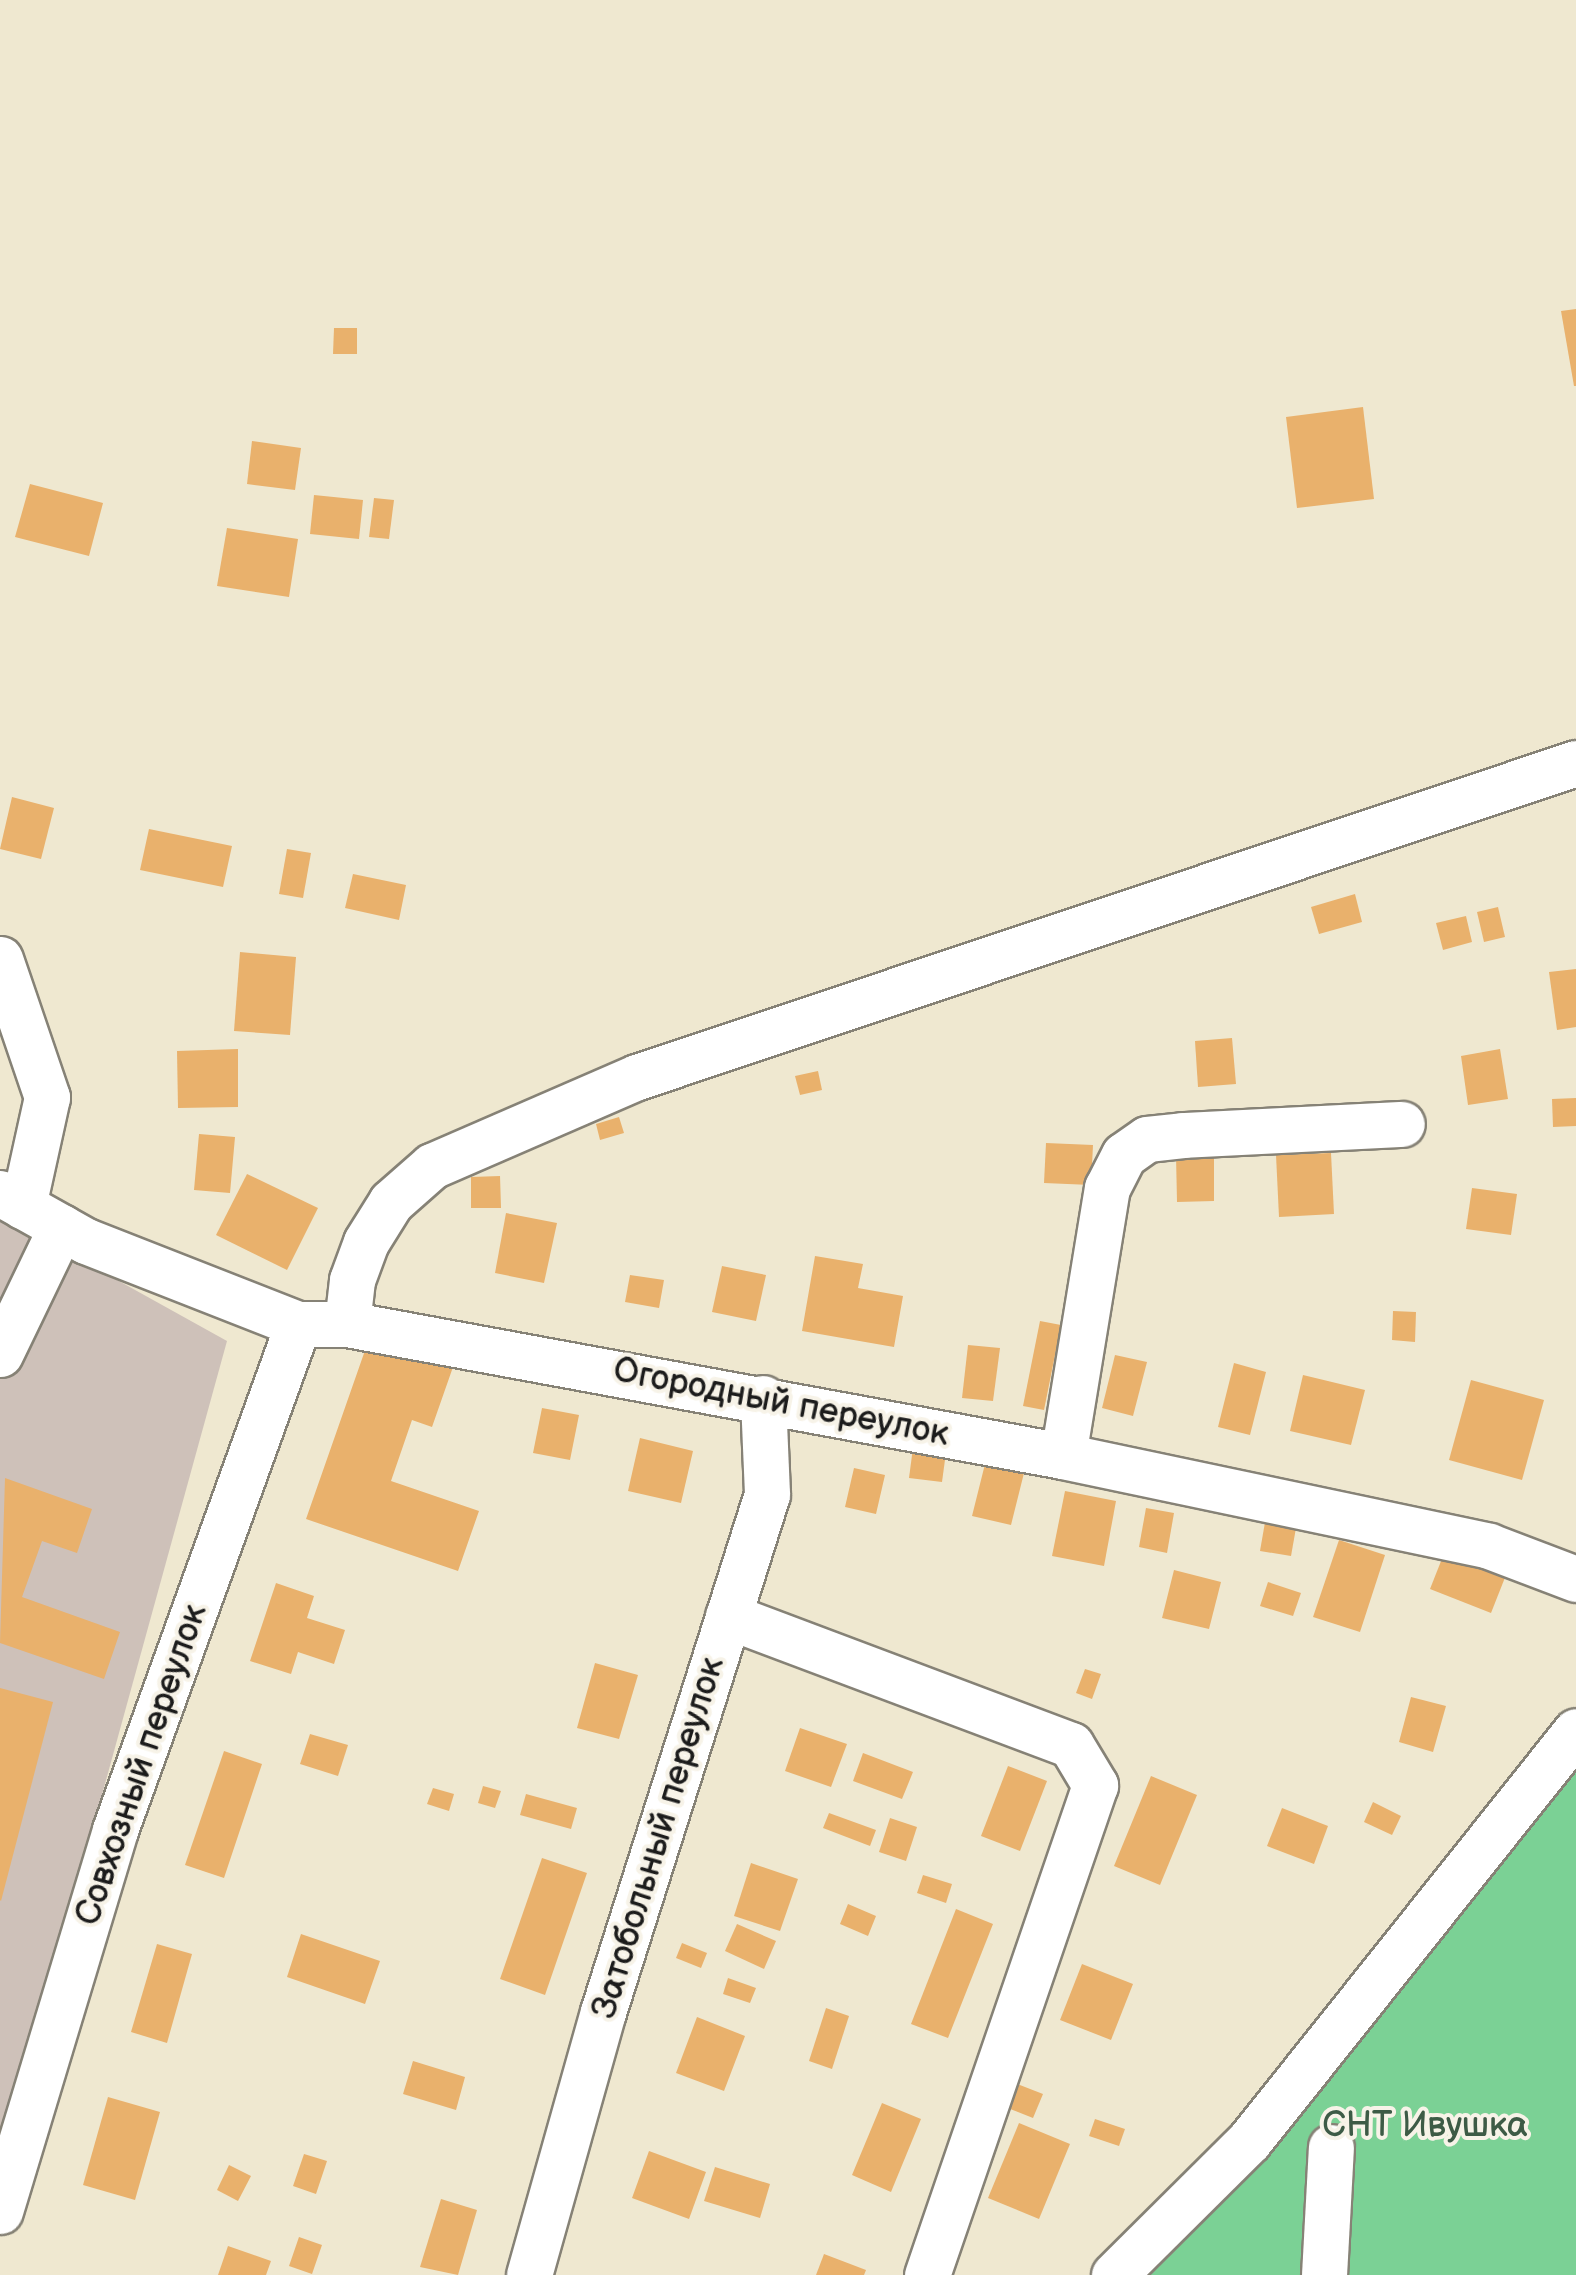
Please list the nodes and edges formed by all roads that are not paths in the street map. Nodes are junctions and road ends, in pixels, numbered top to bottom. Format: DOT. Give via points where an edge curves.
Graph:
graph roads {
  1 [pos="1576,763"];
  2 [pos="0,959"];
  3 [pos="1402,1124"];
  4 [pos="28,1209"];
  5 [pos="298,1324"];
  6 [pos="347,1324"];
  7 [pos="0,1354"];
  8 [pos="763,1398"];
  9 [pos="1064,1456"];
  10 [pos="1576,1580"];
  11 [pos="728,1616"];
  12 [pos="1576,1732"];
  13 [pos="1331,2148"];
  14 [pos="0,2211"];
  15 [pos="529,2275"];
  16 [pos="927,2275"];
  17 [pos="1114,2275"];
  18 [pos="1324,2275"];
  1 -- 6 [label="street" via="637,1077 432,1166 391,1202 366,1242 352,1280"];
  2 -- 4 [label="street" via="46,1097"];
  3 -- 9 [label="street" via="1182,1135 1147,1139 1124,1155 1106,1188"];
  4 -- 5 [label="street, Огородный переулок"];
  4 -- 7 [label="street"];
  5 -- 6 [label="street, Огородный переулок"];
  5 -- 14 [label="street, Совхозный переулок" via="114,1830"];
  6 -- 8 [label="street, Огородный переулок"];
  8 -- 9 [label="street, Огородный переулок"];
  8 -- 11 [label="street, Затобольный переулок" via="767,1494"];
  9 -- 10 [label="street, Огородный переулок" via="1490,1546"];
  11 -- 15 [label="street, Затобольный переулок"];
  11 -- 16 [label="street" via="1072,1744 1095,1786"];
  12 -- 17 [label="street" via="1249,2141"];
  13 -- 18 [label="street"];
}
